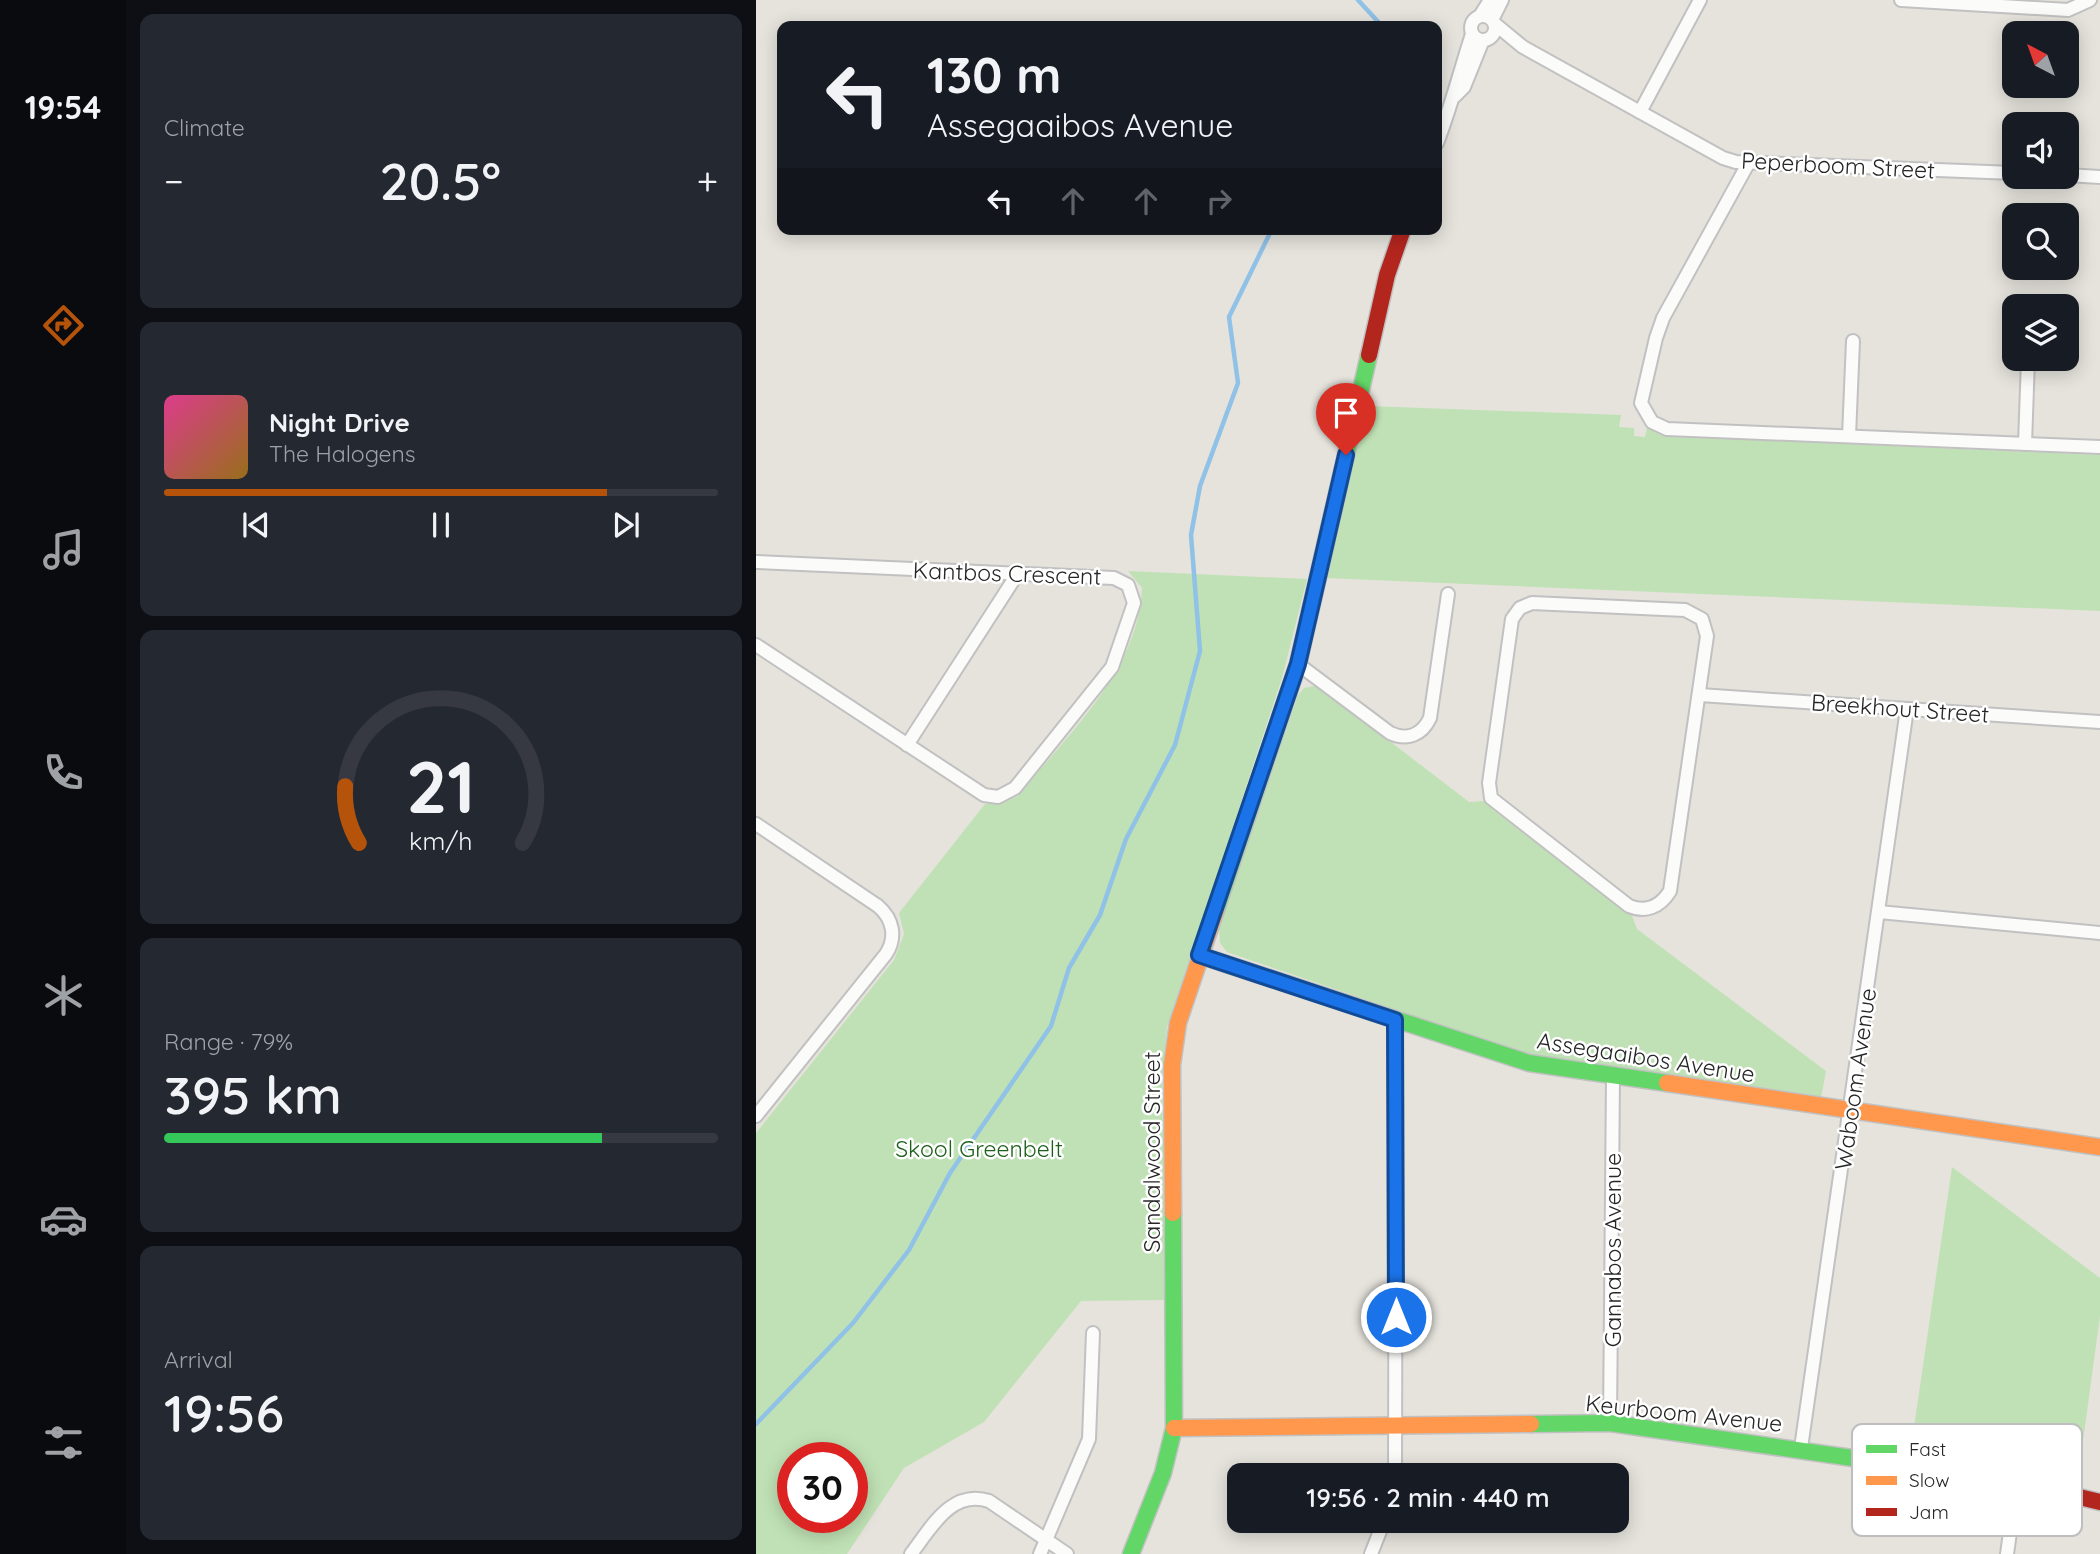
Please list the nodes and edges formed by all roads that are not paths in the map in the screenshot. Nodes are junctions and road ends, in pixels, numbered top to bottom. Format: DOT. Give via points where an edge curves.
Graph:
graph roads {
  1 [pos="1490,0"];
  2 [pos="1502,0"];
  3 [pos="1700,0"];
  4 [pos="1900,0"];
  5 [pos="2090,0"];
  6 [pos="1489,20"];
  7 [pos="1481,38"];
  8 [pos="1522,47"];
  9 [pos="1640,112"];
  10 [pos="1442,130"];
  11 [pos="1749,162"];
  12 [pos="2002,173"];
  13 [pos="2079,176"];
  14 [pos="2100,177"];
  15 [pos="1401,235"];
  16 [pos="1853,341"];
  17 [pos="2028,371"];
  18 [pos="1849,436"];
  19 [pos="2025,444"];
  20 [pos="2100,447"];
  21 [pos="756,562"];
  22 [pos="1018,573"];
  23 [pos="1448,594"];
  24 [pos="756,645"];
  25 [pos="1298,664"];
  26 [pos="1700,695"];
  27 [pos="1907,709"];
  28 [pos="2100,722"];
  29 [pos="907,745"];
  30 [pos="756,824"];
  31 [pos="1879,912"];
  32 [pos="2100,933"];
  33 [pos="1199,955"];
  34 [pos="1395,1020"];
  35 [pos="1613,1077"];
  36 [pos="1850,1112"];
  37 [pos="756,1116"];
  38 [pos="2100,1147"];
  39 [pos="1093,1334"];
  40 [pos="1610,1423"];
  41 [pos="1397,1425"];
  42 [pos="1174,1428"];
  43 [pos="1801,1448"];
  44 [pos="1852,1456"];
  45 [pos="1395,1463"];
  46 [pos="2082,1498"];
  47 [pos="2100,1502"];
  48 [pos="1379,1533"];
  49 [pos="2010,1536"];
  50 [pos="1045,1539"];
  51 [pos="911,1554"];
  52 [pos="1040,1554"];
  53 [pos="1067,1554"];
  54 [pos="1131,1554"];
  55 [pos="1371,1554"];
  56 [pos="2007,1554"];
  1 -- 6 [label="street"];
  2 -- 6 [label="street"];
  3 -- 9 [label="street"];
  4 -- 5 [label="street" via="2068,10"];
  6 -- 7 [label="street" via="1494,33"];
  6 -- 7 [label="street" via="1472,23"];
  6 -- 8 [label="street, Peperboom Street"];
  7 -- 8 [label="street, Peperboom Street"];
  7 -- 10 [label="street" via="1456,84"];
  8 -- 9 [label="street, Peperboom Street"];
  9 -- 11 [label="street, Peperboom Street" via="1723,158"];
  11 -- 12 [label="street, Peperboom Street"];
  11 -- 18 [label="street" via="1659,328 1642,396 1643,410 1652,422 1667,429"];
  13 -- 14 [label="street"];
  15 -- 25 [label="street, Sandalwood Street" via="1387,275"];
  16 -- 18 [label="street"];
  17 -- 19 [label="street"];
  18 -- 19 [label="street"];
  19 -- 20 [label="street"];
  21 -- 22 [label="street, Kantbos Crescent"];
  22 -- 29 [label="street"];
  22 -- 29 [label="street, Kantbos Crescent" via="1114,578 1128,585 1134,603 1112,667 1004,796 984,795"];
  23 -- 25 [label="street" via="1430,718 1412,736 1390,733"];
  24 -- 29 [label="street, Kantbos Crescent"];
  25 -- 33 [label="street, Sandalwood Street"];
  26 -- 26 [label="street" via="1670,891 1654,907 1629,906 1491,798 1489,783 1512,619 1527,604 1692,611 1702,619 1707,636"];
  26 -- 27 [label="street, Breekhout Street"];
  27 -- 28 [label="street, Breekhout Street"];
  27 -- 31 [label="street, Waboom Avenue"];
  30 -- 37 [label="street" via="878,906 889,918 893,933 886,954"];
  31 -- 32 [label="street"];
  31 -- 36 [label="street, Waboom Avenue"];
  33 -- 34 [label="street, Assegaaibos Avenue"];
  33 -- 42 [label="street, Sandalwood Street" via="1178,1023 1172,1065"];
  34 -- 35 [label="street, Assegaaibos Avenue" via="1529,1063"];
  34 -- 41 [label="street"];
  35 -- 36 [label="street, Assegaaibos Avenue"];
  35 -- 40 [label="street, Gannabos Avenue"];
  36 -- 38 [label="street, Assegaaibos Avenue"];
  36 -- 43 [label="street, Waboom Avenue"];
  39 -- 50 [label="street" via="1089,1439"];
  40 -- 41 [label="street, Keurboom Avenue"];
  40 -- 43 [label="street, Keurboom Avenue"];
  41 -- 42 [label="street, Keurboom Avenue"];
  41 -- 45 [label="street"];
  42 -- 54 [label="street, Sandalwood Street" via="1163,1473"];
  43 -- 44 [label="street, Keurboom Avenue"];
  46 -- 47 [label="street, Keurboom Avenue"];
  48 -- 55 [label="street"];
  49 -- 56 [label="street"];
  50 -- 51 [label="street" via="978,1497 944,1511"];
  50 -- 52 [label="street"];
  50 -- 53 [label="street"];
}
